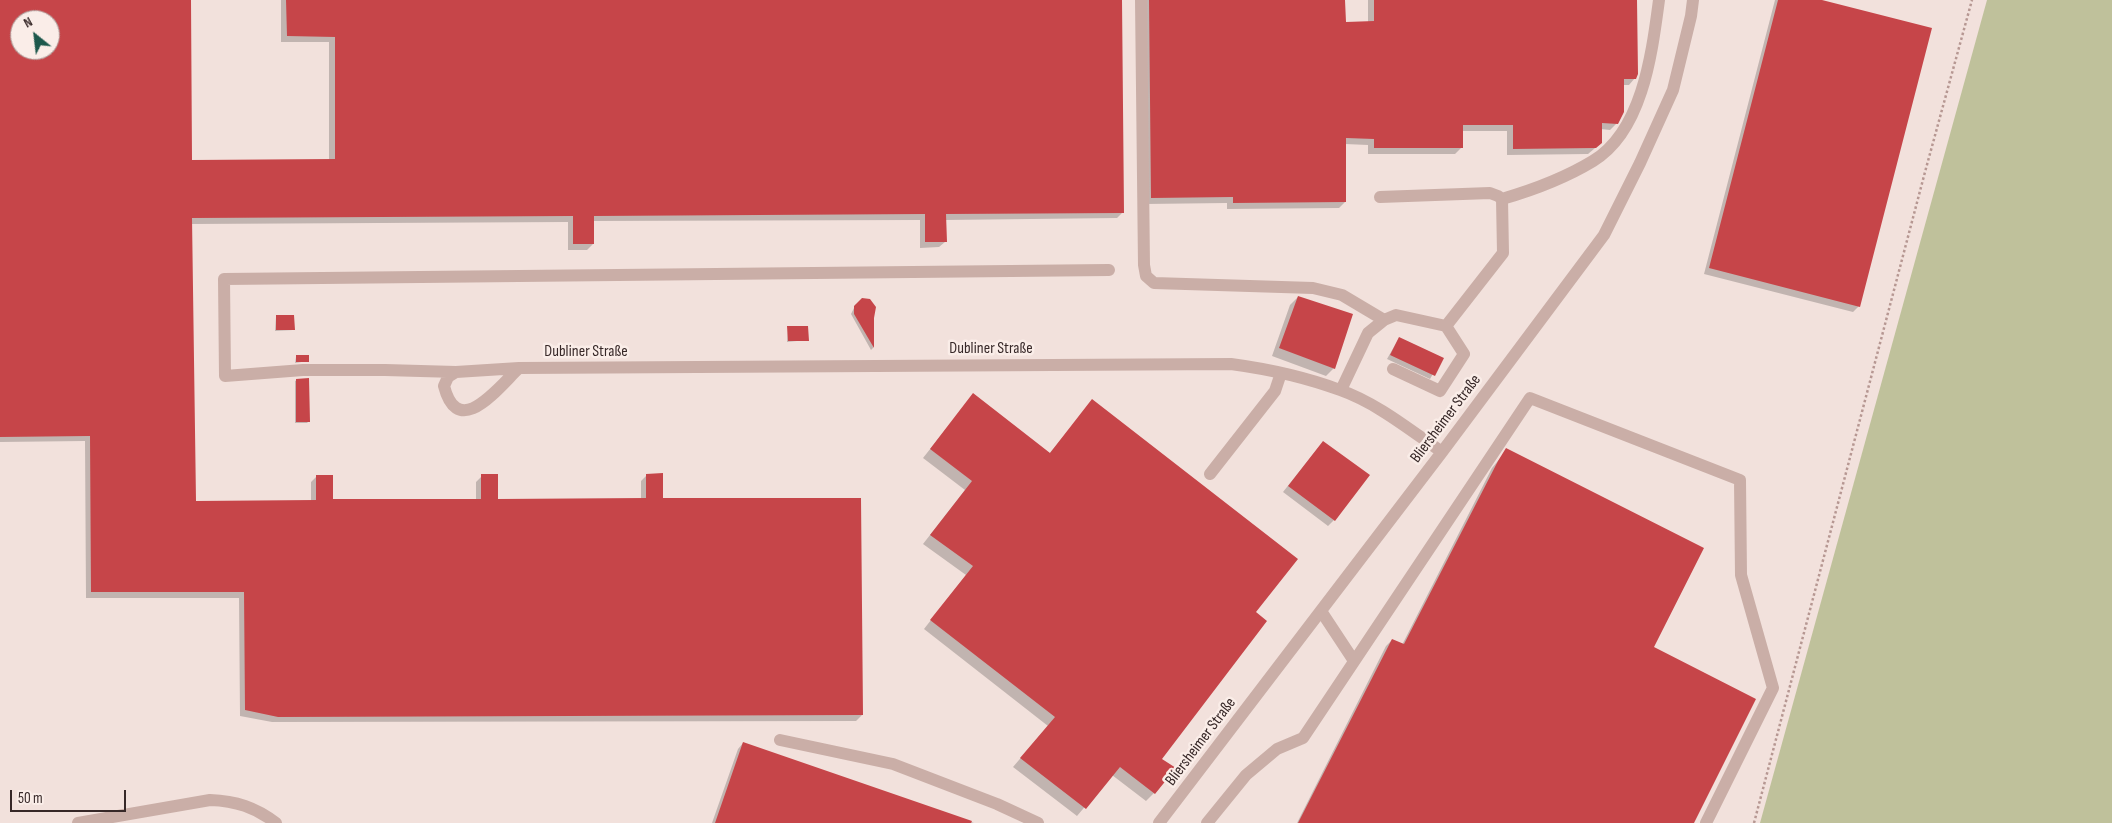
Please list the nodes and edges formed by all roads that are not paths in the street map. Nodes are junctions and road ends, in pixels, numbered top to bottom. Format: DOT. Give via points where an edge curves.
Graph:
graph roads {
  1 [pos="1141,0"];
  2 [pos="1659,0"];
  3 [pos="1693,0"];
  4 [pos="1380,197"];
  5 [pos="1502,200"];
  6 [pos="1109,270"];
  7 [pos="1384,320"];
  8 [pos="1446,326"];
  9 [pos="519,368"];
  10 [pos="1394,369"];
  11 [pos="456,372"];
  12 [pos="1281,373"];
  13 [pos="1341,390"];
  14 [pos="1442,452"];
  15 [pos="1210,474"];
  16 [pos="1321,611"];
  17 [pos="1354,662"];
  18 [pos="780,740"];
  19 [pos="78,823"];
  20 [pos="276,823"];
  21 [pos="1038,823"];
  22 [pos="1159,823"];
  23 [pos="1207,823"];
  24 [pos="1706,823"];
  1 -- 7 [label="street" via="1146,276 1154,283 1313,288 1342,296"];
  2 -- 5 [label="street" via="1651,58 1630,121 1617,140 1595,160 1538,188"];
  3 -- 14 [label="street, Bliersheimer Straße" via="1673,90 1604,235"];
  4 -- 5 [label="street" via="1490,193"];
  5 -- 8 [label="street" via="1504,253"];
  6 -- 11 [label="street, Dubliner Straße" via="224,279 225,376 304,370"];
  7 -- 8 [label="street" via="1396,315"];
  7 -- 13 [label="street" via="1368,333"];
  8 -- 10 [label="street" via="1464,354 1440,391"];
  9 -- 11 [label="street, Dubliner Straße"];
  9 -- 11 [label="street" via="476,409 466,412 452,406 447,398 444,386"];
  9 -- 12 [label="street, Dubliner Straße" via="1231,364"];
  12 -- 13 [label="street, Dubliner Straße"];
  12 -- 15 [label="street" via="1275,392"];
  13 -- 14 [label="street, Dubliner Straße" via="1382,411"];
  14 -- 16 [label="street, Bliersheimer Straße"];
  16 -- 17 [label="street"];
  16 -- 22 [label="street, Bliersheimer Straße"];
  17 -- 23 [label="street" via="1302,738 1277,749 1246,776"];
  17 -- 24 [label="street" via="1530,398 1740,480 1741,575 1773,688"];
  18 -- 21 [label="street" via="893,764"];
  19 -- 20 [label="street" via="210,800 249,806"];
}
